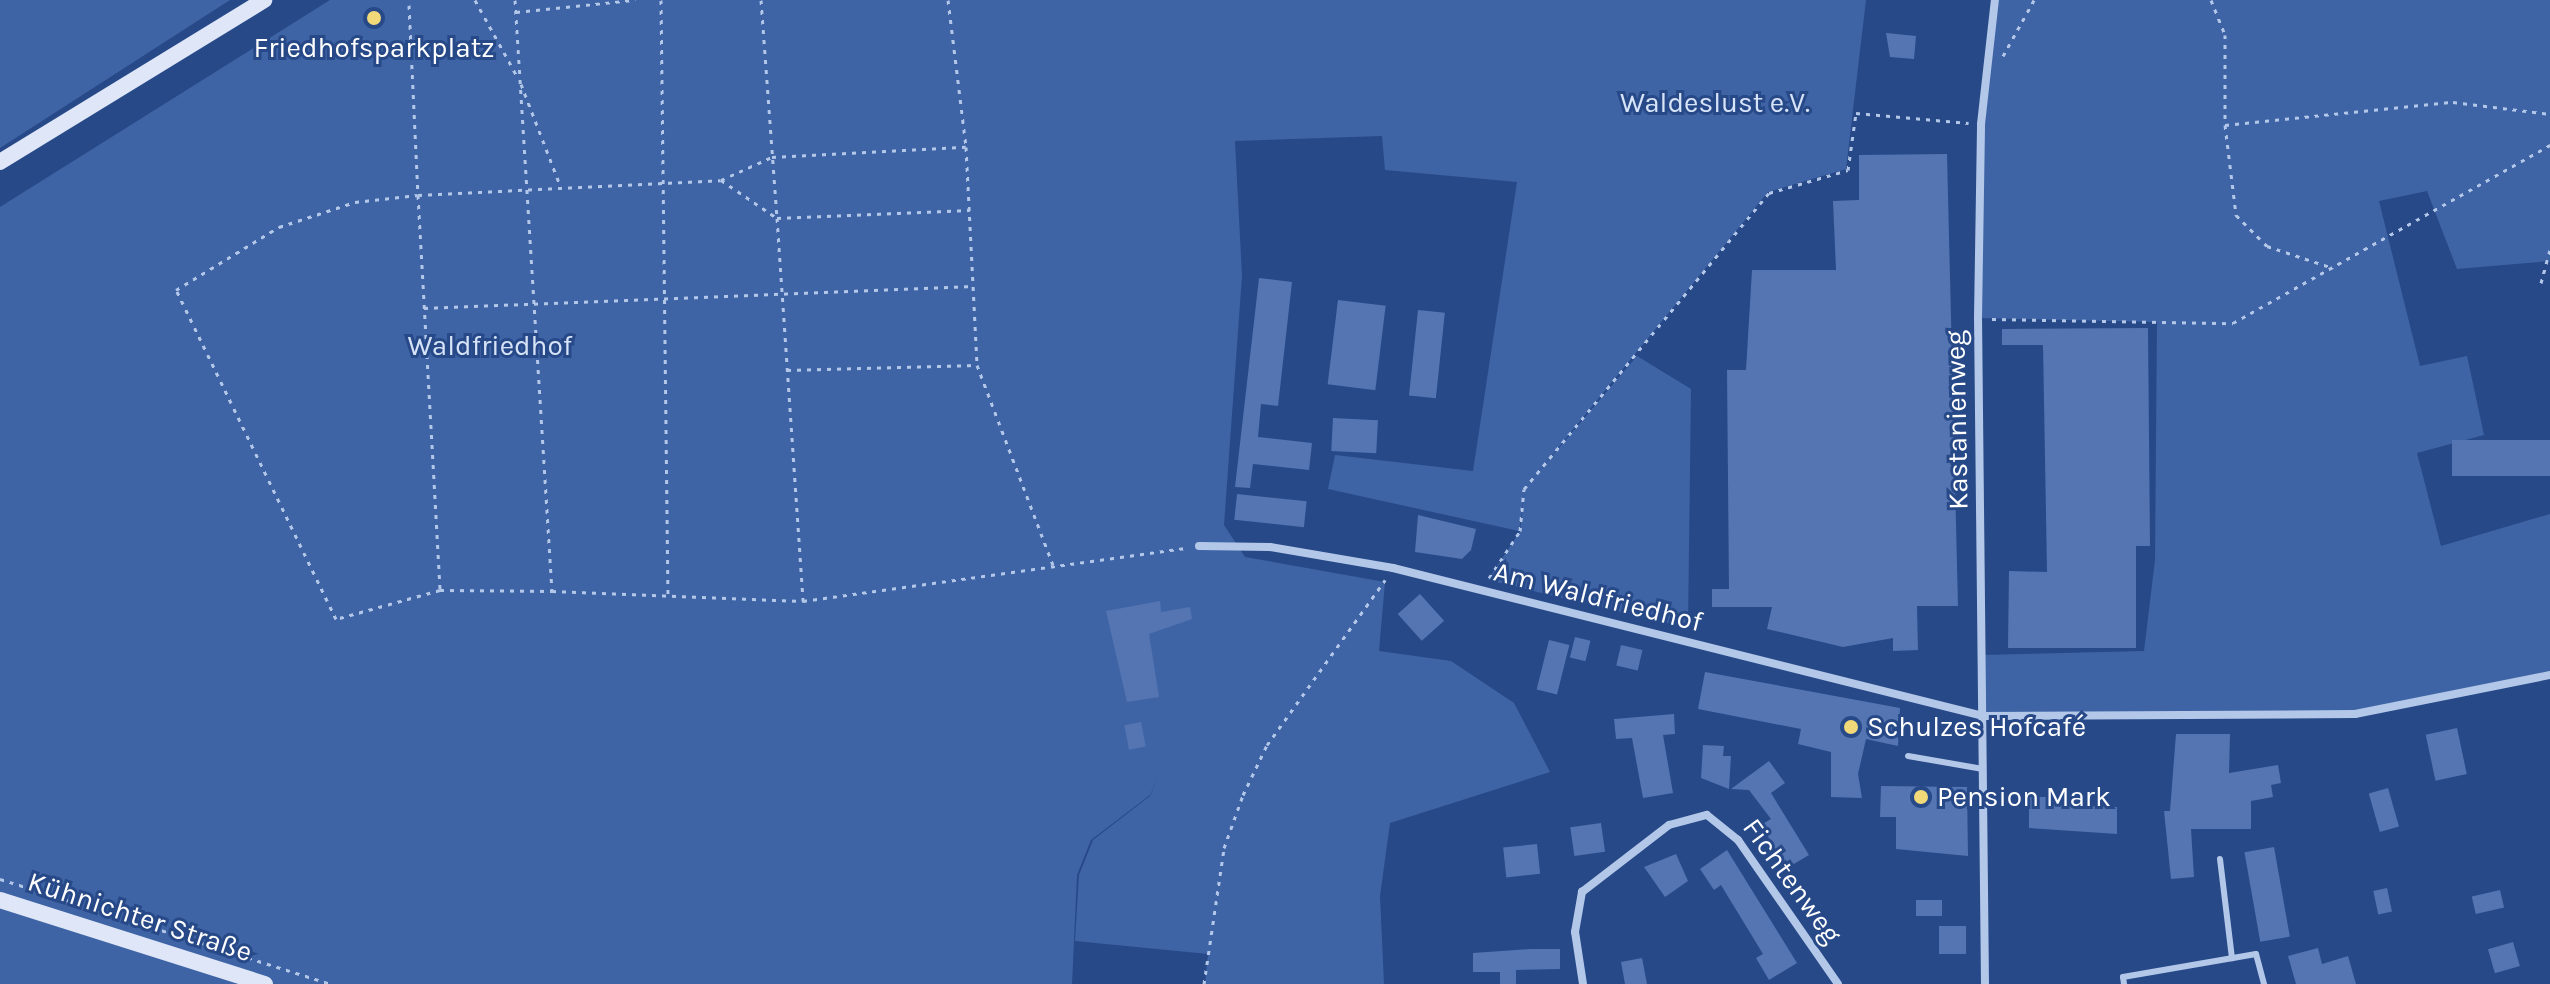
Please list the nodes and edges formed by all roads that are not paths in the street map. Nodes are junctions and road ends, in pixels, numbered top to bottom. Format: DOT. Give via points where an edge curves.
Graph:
graph roads {
  1 [pos="264,0"];
  2 [pos="1995,0"];
  3 [pos="0,162"];
  4 [pos="1199,546"];
  5 [pos="2550,675"];
  6 [pos="1983,716"];
  7 [pos="1908,756"];
  8 [pos="1983,769"];
  9 [pos="2220,859"];
  10 [pos="0,900"];
  11 [pos="2232,958"];
  12 [pos="265,984"];
  13 [pos="1583,984"];
  14 [pos="1838,984"];
  15 [pos="1985,984"];
  16 [pos="2124,984"];
  17 [pos="2264,984"];
  1 -- 3 [label="main road"];
  2 -- 6 [label="street, Kastanienweg" via="1981,124"];
  4 -- 6 [label="street, Am Waldfriedhof" via="1270,547 1393,568"];
  5 -- 6 [label="street" via="2355,714"];
  6 -- 8 [label="street, Kastanienweg"];
  7 -- 8 [label="lane"];
  8 -- 15 [label="street, Kastanienweg"];
  9 -- 11 [label="lane"];
  10 -- 12 [label="main road, Kühnichter Straße"];
  11 -- 16 [label="lane" via="2123,977"];
  11 -- 17 [label="lane" via="2256,954"];
  13 -- 14 [label="street, Fichtenweg" via="1575,932 1582,892 1669,825 1707,815 1738,840"];
}
